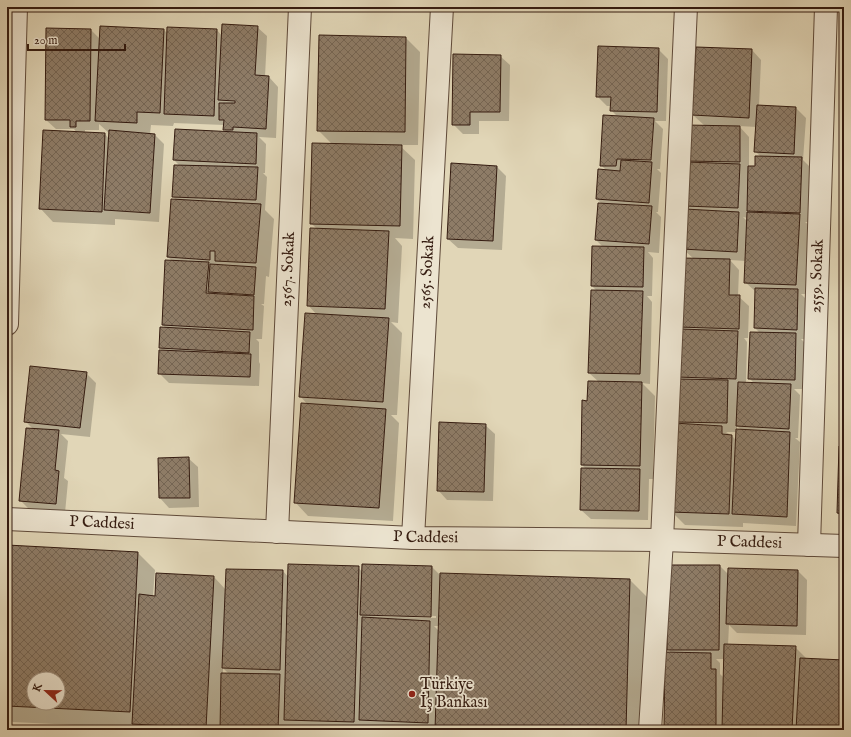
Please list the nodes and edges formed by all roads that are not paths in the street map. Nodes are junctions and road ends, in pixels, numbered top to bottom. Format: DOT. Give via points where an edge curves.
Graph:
graph roads {
  1 [pos="16,7"];
  2 [pos="300,7"];
  3 [pos="442,7"];
  4 [pos="686,7"];
  5 [pos="826,7"];
  6 [pos="7,324"];
  7 [pos="7,519"];
  8 [pos="276,532"];
  9 [pos="413,538"];
  10 [pos="662,540"];
  11 [pos="809,545"];
  12 [pos="844,546"];
  13 [pos="650,730"];
  1 -- 6 [label="street"];
  2 -- 8 [label="street, 2567. Sokak"];
  3 -- 9 [label="street, 2565. Sokak"];
  4 -- 10 [label="street"];
  5 -- 11 [label="street, 2559. Sokak"];
  7 -- 8 [label="street, P Caddesi"];
  8 -- 9 [label="street, P Caddesi"];
  9 -- 10 [label="street, P Caddesi"];
  10 -- 11 [label="street, P Caddesi"];
  10 -- 13 [label="street"];
  11 -- 12 [label="street, P Caddesi"];
}
